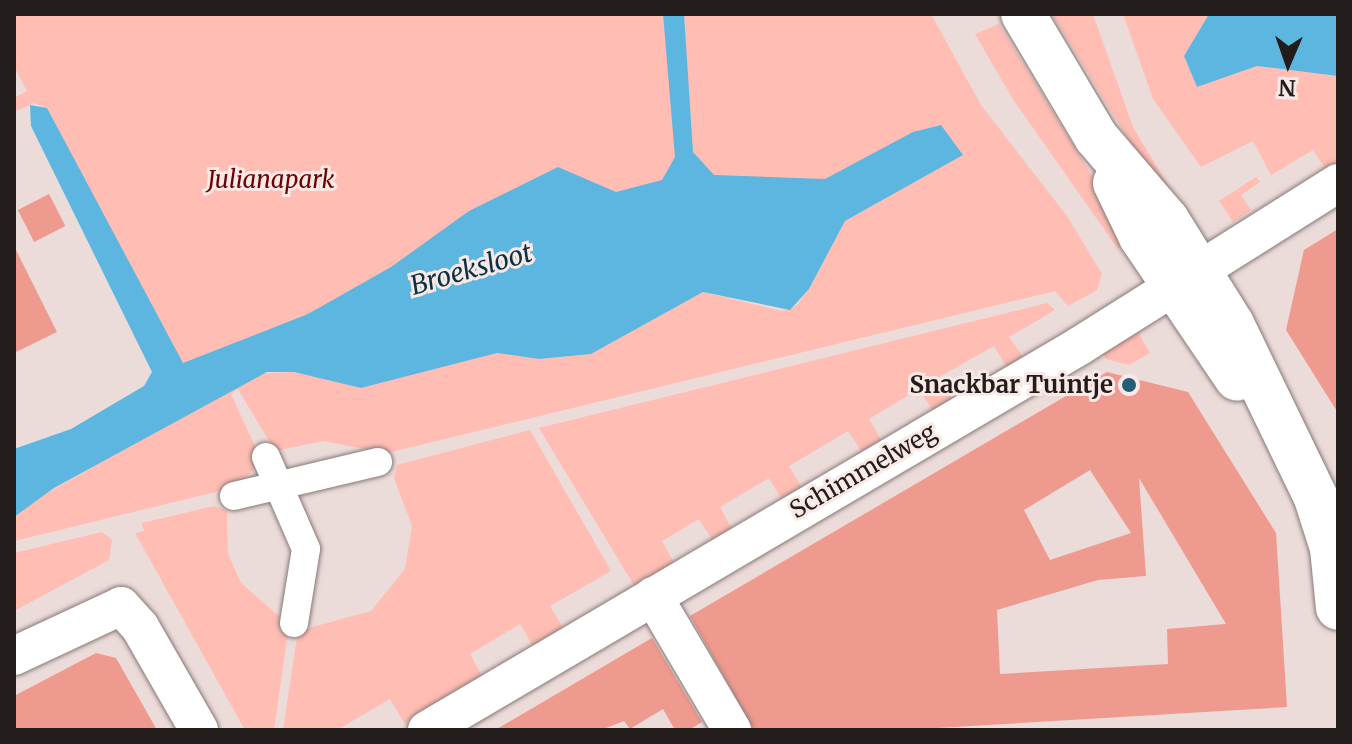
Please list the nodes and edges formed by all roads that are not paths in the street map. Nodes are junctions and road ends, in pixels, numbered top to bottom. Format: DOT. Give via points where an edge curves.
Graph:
graph roads {
  1 [pos="1023,14"];
  2 [pos="1338,183"];
  3 [pos="1185,279"];
  4 [pos="266,457"];
  5 [pos="378,462"];
  6 [pos="279,485"];
  7 [pos="234,496"];
  8 [pos="1328,498"];
  9 [pos="653,596"];
  10 [pos="1338,608"];
  11 [pos="294,623"];
  12 [pos="14,656"];
  13 [pos="467,720"];
  14 [pos="199,730"];
  15 [pos="427,730"];
  16 [pos="732,730"];
  1 -- 3 [label="street" via="1085,119 1135,227"];
  2 -- 3 [label="street, Schimmelweg"];
  3 -- 8 [label="street" via="1211,348 1273,419"];
  3 -- 9 [label="street, Schimmelweg"];
  4 -- 6 [label="street"];
  5 -- 6 [label="street"];
  6 -- 7 [label="street"];
  6 -- 11 [label="street" via="306,549"];
  8 -- 10 [label="street"];
  9 -- 13 [label="street, Schimmelweg"];
  9 -- 16 [label="street"];
  12 -- 14 [label="street" via="103,609 121,606 140,627"];
  13 -- 15 [label="street, Schimmelweg"];
}
